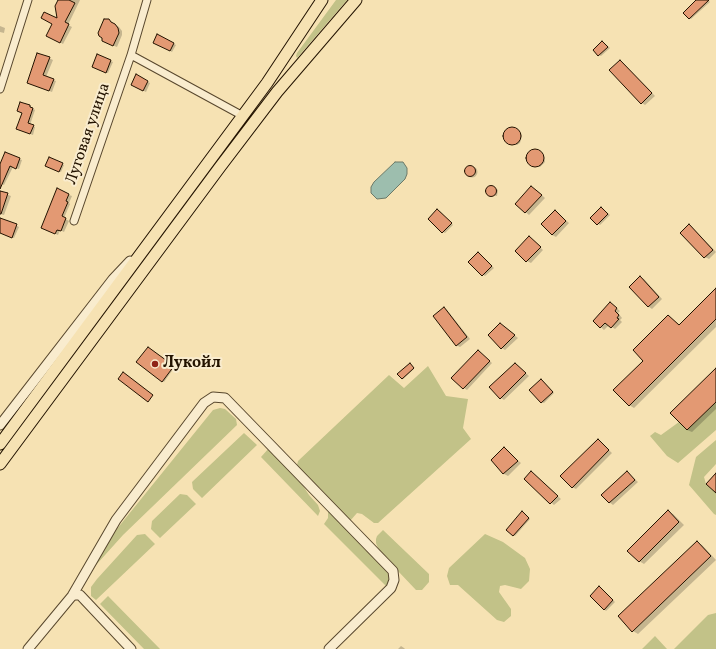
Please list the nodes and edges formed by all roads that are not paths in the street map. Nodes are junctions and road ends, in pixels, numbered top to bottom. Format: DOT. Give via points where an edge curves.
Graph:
graph roads {
  1 [pos="28,0"];
  2 [pos="146,0"];
  3 [pos="322,0"];
  4 [pos="356,0"];
  5 [pos="131,55"];
  6 [pos="2,73"];
  7 [pos="0,88"];
  8 [pos="243,116"];
  9 [pos="74,221"];
  10 [pos="156,234"];
  11 [pos="0,425"];
  12 [pos="0,444"];
  13 [pos="0,464"];
  14 [pos="72,596"];
  15 [pos="28,649"];
  16 [pos="131,649"];
  17 [pos="330,649"];
  1 -- 6 [label="street"];
  2 -- 5 [label="street, Луговая улица"];
  3 -- 8 [label="main road"];
  4 -- 13 [label="main road" via="278,92 220,167"];
  5 -- 8 [label="street"];
  5 -- 9 [label="street, Луговая улица"];
  6 -- 7 [label="street"];
  8 -- 10 [label="main road"];
  10 -- 11 [label="street" via="113,279"];
  10 -- 12 [label="main road"];
  14 -- 15 [label="street"];
  14 -- 16 [label="street" via="80,596"];
  14 -- 17 [label="street" via="116,520 204,403 213,397 225,398 393,571 394,580 391,588"];
}
